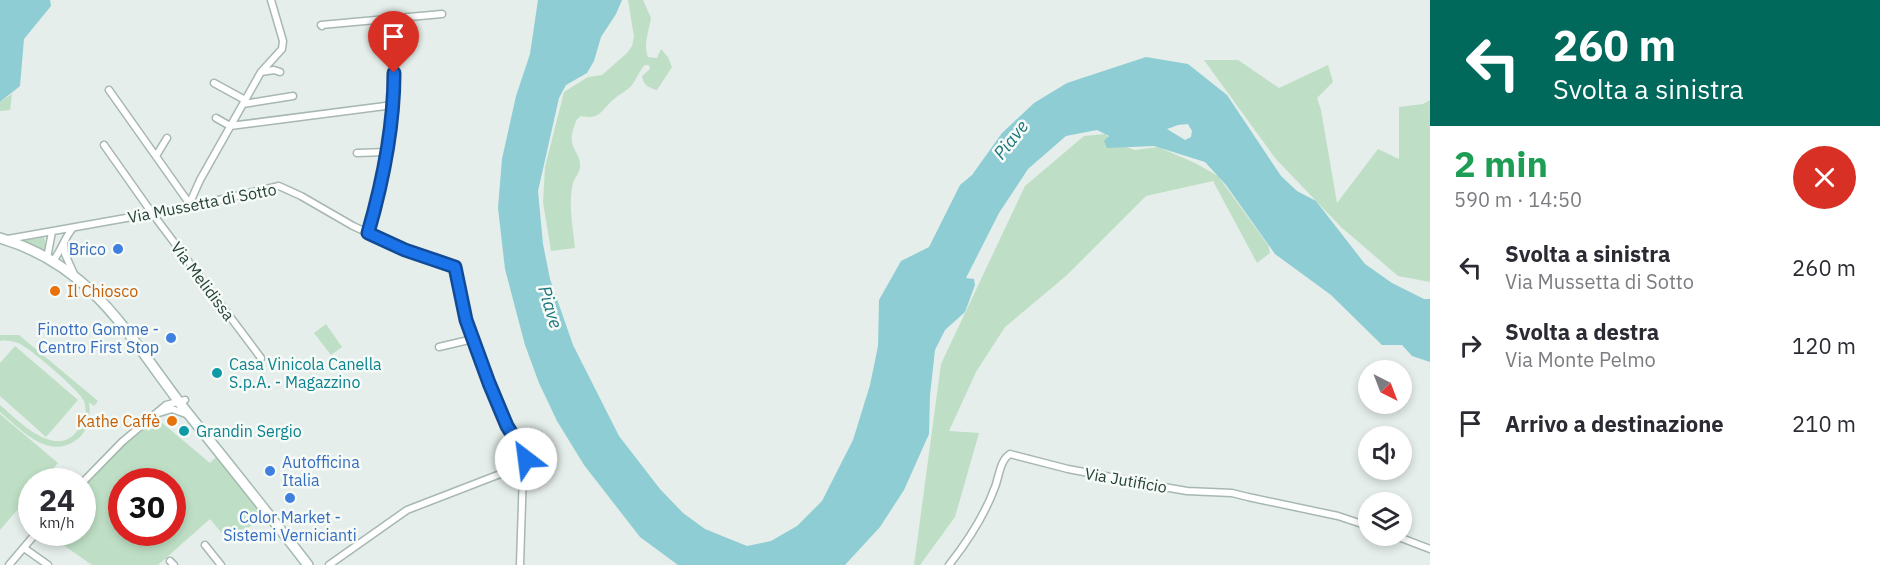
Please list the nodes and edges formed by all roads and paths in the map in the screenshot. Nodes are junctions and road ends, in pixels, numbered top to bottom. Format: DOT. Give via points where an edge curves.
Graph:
graph roads {
  1 [pos="271,0"];
  2 [pos="442,14"];
  3 [pos="390,17"];
  4 [pos="322,27"];
  5 [pos="261,72"];
  6 [pos="280,72"];
  7 [pos="214,82"];
  8 [pos="109,90"];
  9 [pos="293,96"];
  10 [pos="244,102"];
  11 [pos="393,105"];
  12 [pos="216,118"];
  13 [pos="230,126"];
  14 [pos="166,138"];
  15 [pos="104,145"];
  16 [pos="387,152"];
  17 [pos="357,153"];
  18 [pos="156,156"];
  19 [pos="188,205"];
  20 [pos="152,213"];
  21 [pos="73,228"];
  22 [pos="52,232"];
  23 [pos="368,233"];
  24 [pos="4,239"];
  25 [pos="64,244"];
  26 [pos="50,260"];
  27 [pos="76,277"];
  28 [pos="473,339"];
  29 [pos="439,346"];
  30 [pos="141,347"];
  31 [pos="261,358"];
  32 [pos="178,402"];
  33 [pos="523,467"];
  34 [pos="96,469"];
  35 [pos="238,474"];
  36 [pos="1358,522"];
  37 [pos="1412,542"];
  38 [pos="205,545"];
  39 [pos="24,548"];
  40 [pos="1430,549"];
  41 [pos="9,565"];
  42 [pos="48,565"];
  43 [pos="221,565"];
  44 [pos="308,565"];
  45 [pos="329,565"];
  46 [pos="520,565"];
  47 [pos="949,565"];
  1 -- 5 [label="street" via="284,45"];
  2 -- 3 [label="street"];
  3 -- 4 [label="street"];
  3 -- 11 [label="street"];
  5 -- 6 [label="street"];
  5 -- 10 [label="street"];
  7 -- 10 [label="street"];
  8 -- 18 [label="street"];
  9 -- 10 [label="street"];
  10 -- 13 [label="street"];
  11 -- 13 [label="street"];
  11 -- 16 [label="street"];
  12 -- 13 [label="street"];
  13 -- 19 [label="street"];
  14 -- 18 [label="street"];
  15 -- 20 [label="street, Via Melidissa"];
  16 -- 17 [label="street"];
  16 -- 23 [label="street"];
  18 -- 19 [label="street"];
  19 -- 20 [label="street, Via Mussetta di Sotto"];
  19 -- 23 [label="street, Via Mussetta di Sotto" via="279,186"];
  20 -- 21 [label="street, Via Mussetta di Sotto"];
  20 -- 31 [label="street, Via Melidissa"];
  21 -- 22 [label="street, Via Mussetta di Sotto"];
  21 -- 25 [label="street"];
  22 -- 24 [label="street, Via Mussetta di Sotto"];
  22 -- 26 [label="street"];
  23 -- 28 [label="street, Via Mussetta di Sotto" via="455,267"];
  24 -- 26 [label="main road"];
  25 -- 26 [label="street"];
  25 -- 27 [label="street"];
  26 -- 27 [label="main road"];
  27 -- 30 [label="main road" via="105,302"];
  28 -- 29 [label="street"];
  28 -- 33 [label="street, Via Mussetta di Sotto" via="507,426 524,453"];
  30 -- 32 [label="main road"];
  30 -- 32 [label="main road"];
  32 -- 34 [label="street" via="122,442"];
  32 -- 35 [label="main road"];
  32 -- 35 [label="main road"];
  33 -- 45 [label="street" via="407,510"];
  33 -- 46 [label="street, Via Mussetta di Sotto"];
  35 -- 44 [label="main road"];
  36 -- 47 [label="street, Via Jutificio" via="1248,496 1158,486 1010,454 1004,459 974,532"];
  37 -- 40 [label="street"];
  38 -- 43 [label="street"];
  39 -- 41 [label="street"];
  39 -- 42 [label="street"];
}
